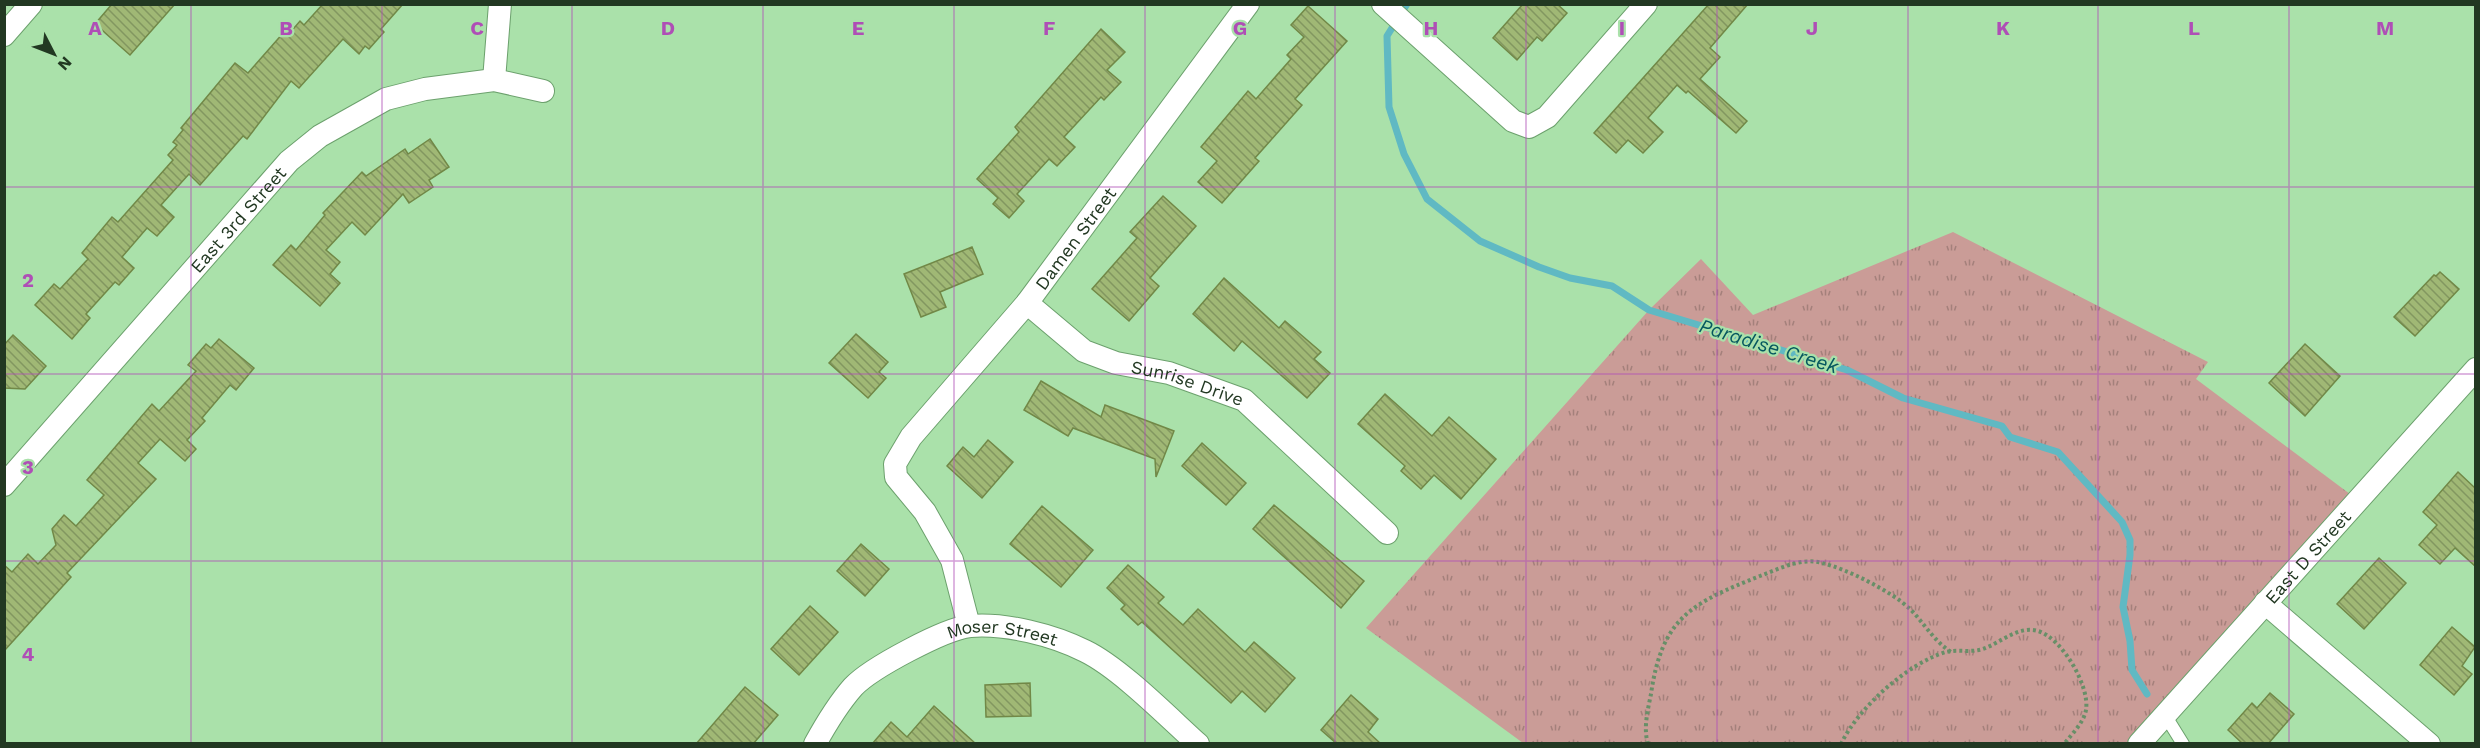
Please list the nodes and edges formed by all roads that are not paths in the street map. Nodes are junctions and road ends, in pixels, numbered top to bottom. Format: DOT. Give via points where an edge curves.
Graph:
graph roads {
  1 [pos="31,4"];
  2 [pos="500,4"];
  3 [pos="1248,4"];
  4 [pos="1383,4"];
  5 [pos="1646,4"];
  6 [pos="4,34"];
  7 [pos="494,80"];
  8 [pos="543,91"];
  9 [pos="1027,303"];
  10 [pos="2475,369"];
  11 [pos="8,475"];
  12 [pos="1387,533"];
  13 [pos="2265,603"];
  14 [pos="969,626"];
  15 [pos="2165,715"];
  16 [pos="815,744"];
  17 [pos="1198,744"];
  18 [pos="2139,744"];
  19 [pos="2183,744"];
  20 [pos="2429,744"];
  1 -- 6 [label="street"];
  2 -- 7 [label="street"];
  3 -- 9 [label="street, Damen Street"];
  4 -- 5 [label="street" via="1513,121 1529,127 1547,117"];
  7 -- 8 [label="street, East 3rd Street"];
  7 -- 11 [label="street, East 3rd Street" via="425,89 386,99 320,136 289,161"];
  9 -- 12 [label="street, Sunrise Drive" via="1084,351 1116,363 1169,373 1244,400"];
  9 -- 14 [label="street, Damen Street" via="911,437 895,464 896,477 925,512 952,560"];
  10 -- 13 [label="street, East D Street"];
  13 -- 15 [label="street, East D Street"];
  13 -- 20 [label="street"];
  14 -- 16 [label="street, Moser Street" via="916,647 854,686"];
  14 -- 17 [label="street, Moser Street" via="1029,633 1086,651"];
  15 -- 18 [label="street, East D Street"];
  15 -- 19 [label="lane"];
}
